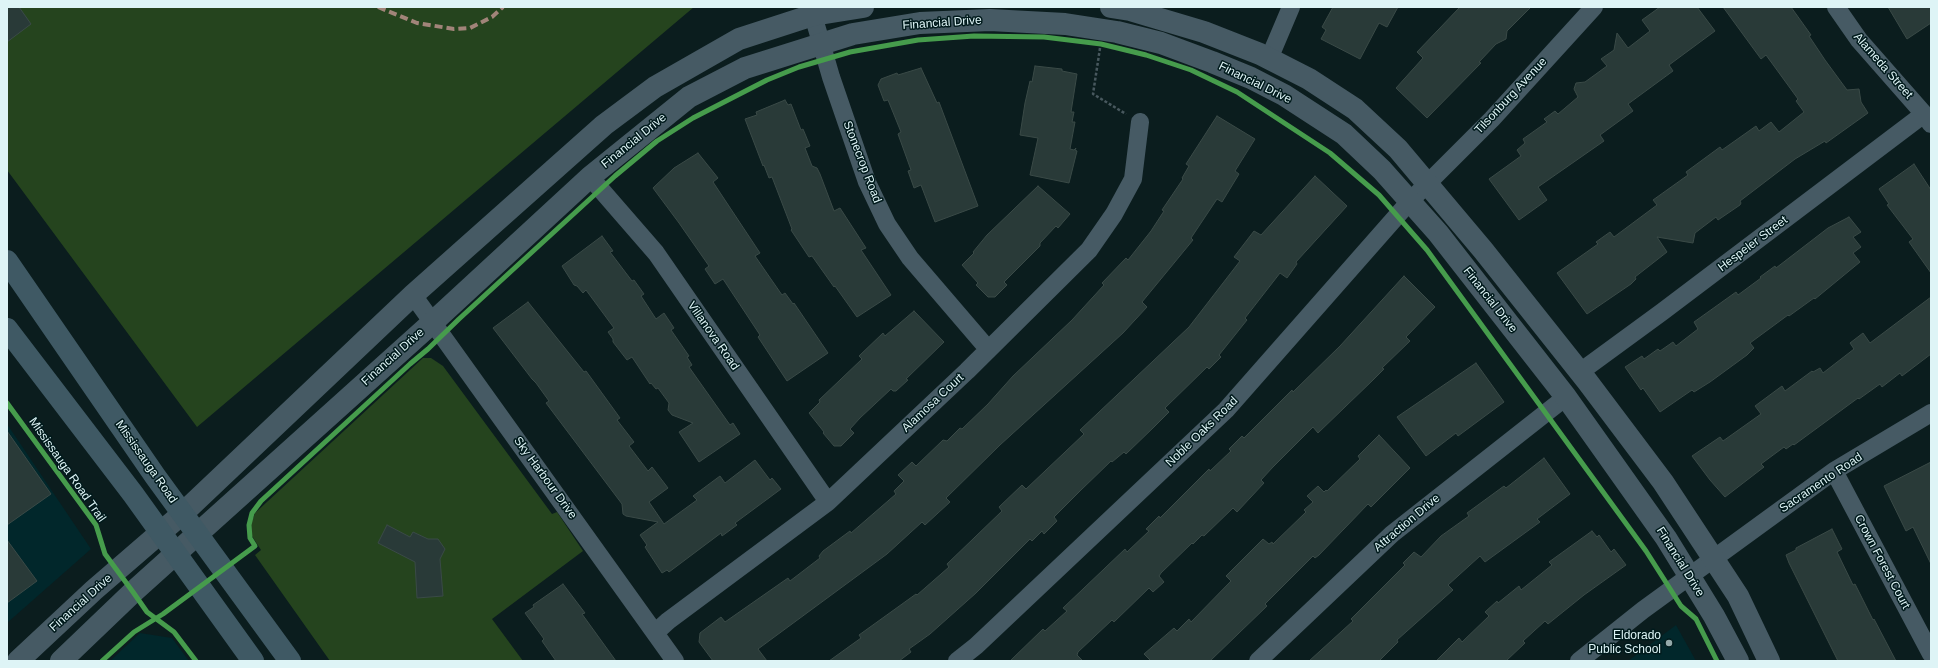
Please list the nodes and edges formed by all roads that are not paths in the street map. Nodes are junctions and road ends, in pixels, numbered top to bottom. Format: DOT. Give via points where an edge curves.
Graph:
graph roads {
  1 [pos="863,7"];
  2 [pos="1112,7"];
  3 [pos="1291,7"];
  4 [pos="1594,7"];
  5 [pos="1836,7"];
  6 [pos="812,15"];
  7 [pos="821,44"];
  8 [pos="1269,59"];
  9 [pos="1928,119"];
  10 [pos="1140,122"];
  11 [pos="590,177"];
  12 [pos="1427,184"];
  13 [pos="1410,201"];
  14 [pos="7,261"];
  15 [pos="413,294"];
  16 [pos="433,322"];
  17 [pos="7,329"];
  18 [pos="988,349"];
  19 [pos="1580,372"];
  20 [pos="1566,396"];
  21 [pos="1931,413"];
  22 [pos="1834,471"];
  23 [pos="828,502"];
  24 [pos="182,514"];
  25 [pos="160,532"];
  26 [pos="197,535"];
  27 [pos="176,554"];
  28 [pos="1714,559"];
  29 [pos="1690,576"];
  30 [pos="656,632"];
  31 [pos="1931,654"];
  32 [pos="18,661"];
  33 [pos="61,661"];
  34 [pos="253,661"];
  35 [pos="290,661"];
  36 [pos="675,661"];
  37 [pos="957,661"];
  38 [pos="1258,661"];
  39 [pos="1579,661"];
  40 [pos="1738,661"];
  41 [pos="1769,661"];
  1 -- 6 [label="street, Financial Drive"];
  2 -- 8 [label="street" via="1204,32"];
  3 -- 8 [label="street"];
  4 -- 12 [label="street, Tilsonburg Avenue" via="1492,119"];
  5 -- 9 [label="street, Alameda Street" via="1858,40"];
  6 -- 7 [label="street, Stonecrop Road"];
  6 -- 15 [label="street, Financial Drive" via="739,39 655,86 604,125"];
  7 -- 11 [label="street, Financial Drive" via="745,68 689,97"];
  7 -- 13 [label="street, Financial Drive" via="853,34 920,23 990,20 1065,24 1117,32 1161,43 1212,62 1284,95 1344,134"];
  7 -- 18 [label="street, Stonecrop Road" via="867,182 887,224 910,258"];
  8 -- 12 [label="street" via="1308,79 1355,109 1398,148"];
  9 -- 19 [label="street, Hespeler Street"];
  10 -- 18 [label="street, Alamosa Court" via="1134,179 1114,214 1089,250"];
  11 -- 16 [label="street, Financial Drive"];
  11 -- 23 [label="street, Villanova Road" via="656,253"];
  12 -- 13 [label="street, Noble Oaks Road"];
  12 -- 19 [label="street"];
  13 -- 20 [label="street, Financial Drive" via="1438,232"];
  13 -- 37 [label="street, Noble Oaks Road" via="1226,410"];
  14 -- 24 [label="main road, Mississauga Road"];
  15 -- 16 [label="street, Sky Harbour Drive"];
  15 -- 24 [label="street, Financial Drive"];
  16 -- 26 [label="street, Financial Drive"];
  16 -- 30 [label="street, Sky Harbour Drive"];
  17 -- 25 [label="main road"];
  18 -- 23 [label="street, Alamosa Court"];
  19 -- 28 [label="street" via="1663,482"];
  20 -- 29 [label="street, Financial Drive"];
  20 -- 38 [label="street, Attraction Drive" via="1392,534"];
  21 -- 22 [label="street, Sacramento Road"];
  22 -- 28 [label="street, Sacramento Road"];
  22 -- 31 [label="street, Crown Forest Court"];
  23 -- 30 [label="street, Alamosa Court"];
  24 -- 25 [label="street, Financial Drive"];
  24 -- 26 [label="main road, Mississauga Road"];
  25 -- 27 [label="main road"];
  25 -- 32 [label="street, Financial Drive"];
  26 -- 27 [label="street, Financial Drive"];
  26 -- 35 [label="main road, Mississauga Road"];
  27 -- 33 [label="street, Financial Drive" via="132,592"];
  27 -- 34 [label="main road"];
  28 -- 29 [label="street, Sacramento Road"];
  28 -- 41 [label="street" via="1738,596"];
  29 -- 39 [label="street, Sacramento Road"];
  29 -- 40 [label="street, Financial Drive"];
  30 -- 36 [label="street, Sky Harbour Drive"];
}
